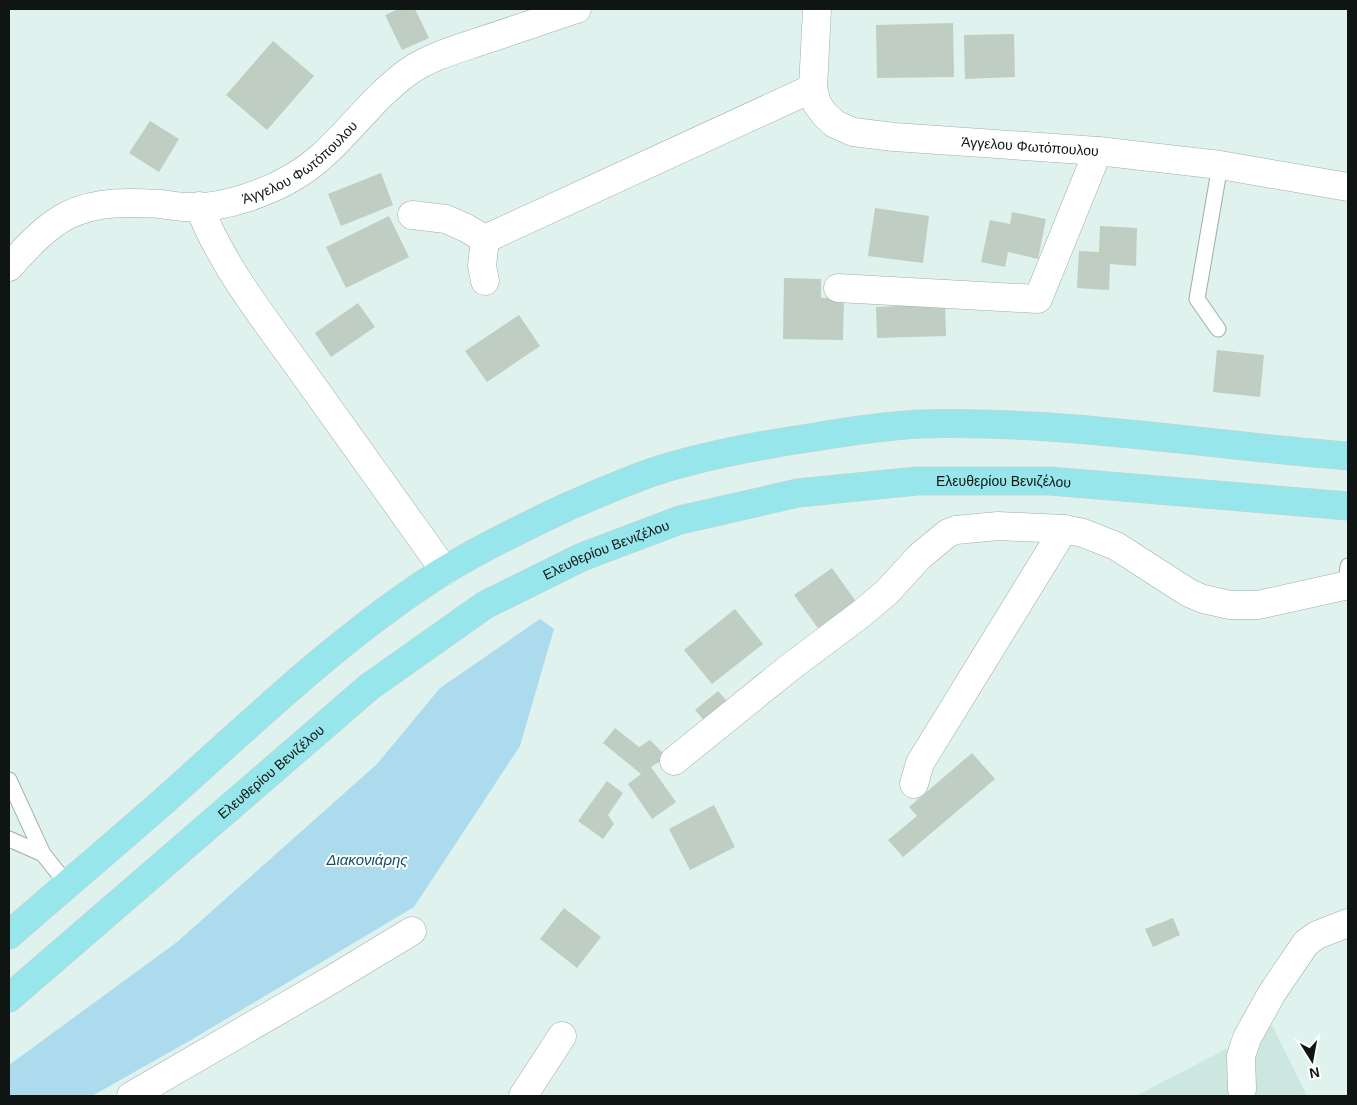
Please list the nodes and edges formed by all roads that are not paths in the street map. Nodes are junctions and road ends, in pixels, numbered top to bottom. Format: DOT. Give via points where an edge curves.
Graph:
graph roads {
  1 [pos="577,9"];
  2 [pos="817,9"];
  3 [pos="813,88"];
  4 [pos="1098,152"];
  5 [pos="1220,165"];
  6 [pos="1348,187"];
  7 [pos="199,206"];
  8 [pos="412,215"];
  9 [pos="485,239"];
  10 [pos="9,267"];
  11 [pos="485,281"];
  12 [pos="838,288"];
  13 [pos="1218,329"];
  14 [pos="1348,456"];
  15 [pos="1348,506"];
  16 [pos="1064,529"];
  17 [pos="444,571"];
  18 [pos="1347,579"];
  19 [pos="674,761"];
  20 [pos="9,780"];
  21 [pos="914,784"];
  22 [pos="9,839"];
  23 [pos="43,854"];
  24 [pos="67,884"];
  25 [pos="1348,923"];
  26 [pos="412,931"];
  27 [pos="9,935"];
  28 [pos="9,998"];
  29 [pos="562,1036"];
  30 [pos="1242,1089"];
  31 [pos="131,1096"];
  32 [pos="523,1096"];
  1 -- 7 [label="street, Άγγελου Φωτόπουλου" via="452,50 418,66 391,85 322,156 298,175 246,198"];
  2 -- 3 [label="street, Άγγελου Φωτόπουλου"];
  3 -- 4 [label="street, Άγγελου Φωτόπουλου" via="817,104 825,115 835,124 853,132"];
  3 -- 9 [label="street"];
  4 -- 5 [label="street, Άγγελου Φωτόπουλου"];
  4 -- 12 [label="street" via="1038,299"];
  5 -- 6 [label="street, Άγγελου Φωτόπουλου"];
  5 -- 13 [label="lane" via="1197,299"];
  7 -- 10 [label="street, Άγγελου Φωτόπουλου" via="116,203 81,210 50,228"];
  7 -- 17 [label="street" via="231,269"];
  8 -- 9 [label="street" via="446,219"];
  9 -- 11 [label="street" via="482,266"];
  14 -- 17 [label="main road" via="998,424 919,424 856,431 745,449 656,471 545,517"];
  15 -- 28 [label="main road, Ελευθερίου Βενιζέλου" via="1050,481 917,481 798,494 680,520 582,558 485,605 369,687"];
  16 -- 18 [label="street" via="1116,546 1189,593 1230,605 1258,605"];
  16 -- 19 [label="street" via="998,526 948,533 920,556 887,592"];
  16 -- 21 [label="street" via="920,763"];
  17 -- 24 [label="main road" via="384,611 333,651"];
  20 -- 23 [label="lane"];
  22 -- 23 [label="lane"];
  23 -- 24 [label="lane"];
  24 -- 27 [label="main road"];
  25 -- 30 [label="street" via="1306,943 1272,993 1240,1056"];
  26 -- 31 [label="street"];
  29 -- 32 [label="street"];
}
